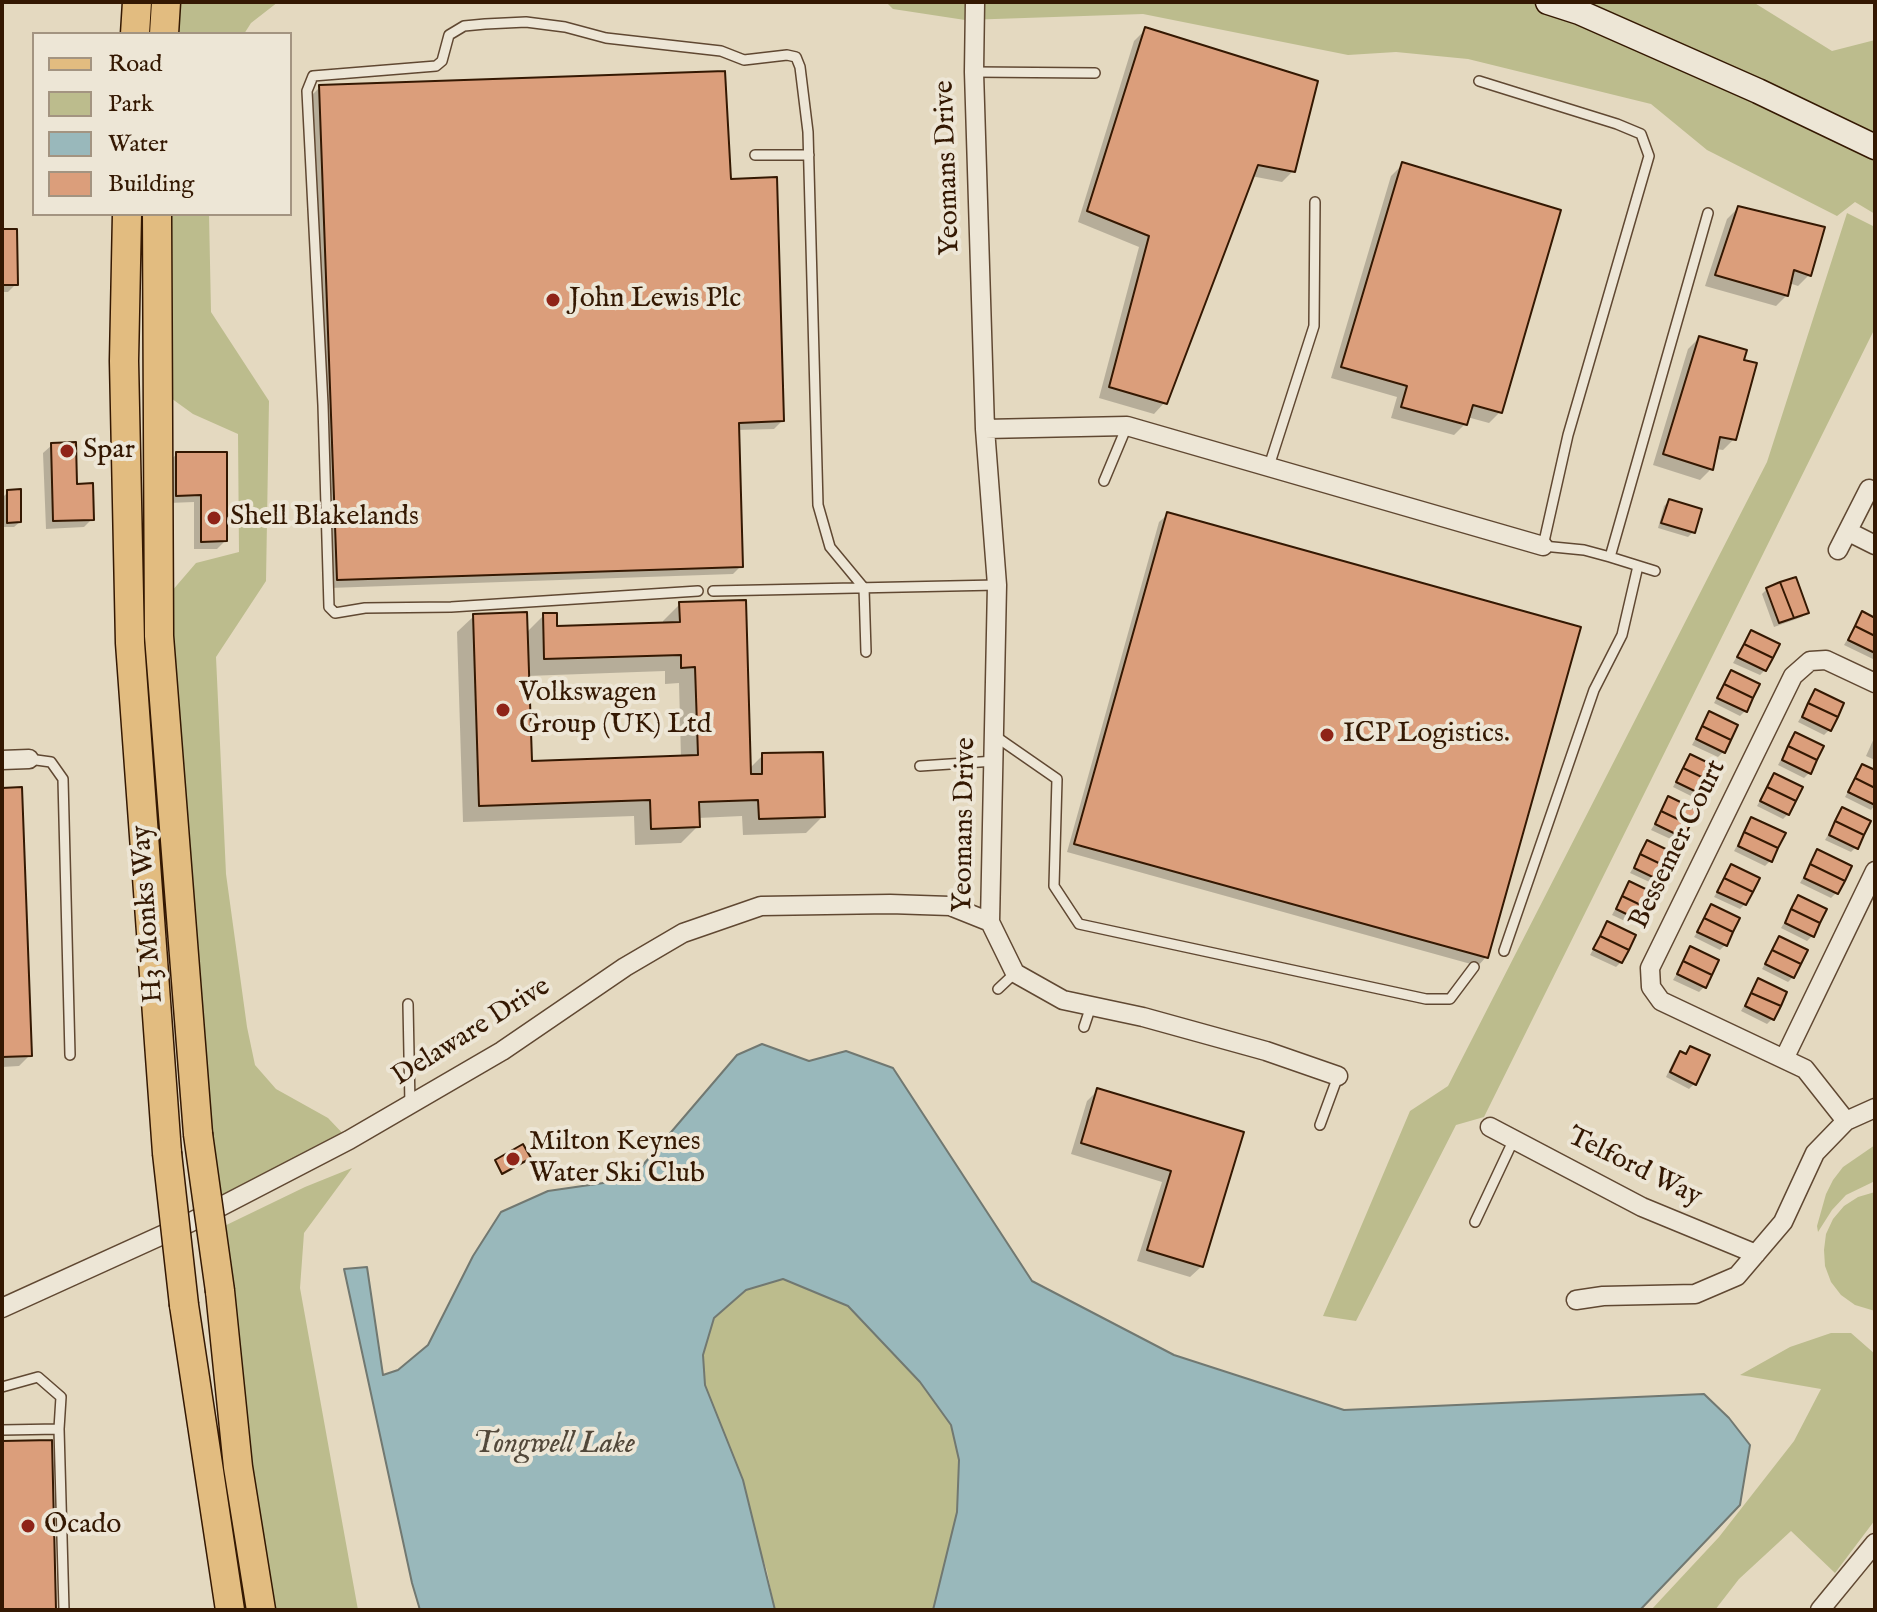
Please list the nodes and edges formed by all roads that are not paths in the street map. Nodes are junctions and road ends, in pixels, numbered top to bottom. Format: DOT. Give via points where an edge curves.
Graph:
graph roads {
  1 [pos="975,2"];
  2 [pos="1548,2"];
  3 [pos="974,72"];
  4 [pos="1095,73"];
  5 [pos="1479,81"];
  6 [pos="1875,147"];
  7 [pos="755,155"];
  8 [pos="809,155"];
  9 [pos="1315,202"];
  10 [pos="1708,213"];
  11 [pos="127,216"];
  12 [pos="157,216"];
  13 [pos="1127,426"];
  14 [pos="985,429"];
  15 [pos="1269,466"];
  16 [pos="1104,481"];
  17 [pos="1869,489"];
  18 [pos="1849,532"];
  19 [pos="1875,545"];
  20 [pos="1543,546"];
  21 [pos="1838,550"];
  22 [pos="1610,557"];
  23 [pos="1638,566"];
  24 [pos="1655,571"];
  25 [pos="997,585"];
  26 [pos="864,588"];
  27 [pos="698,591"];
  28 [pos="713,591"];
  29 [pos="866,652"];
  30 [pos="1875,683"];
  31 [pos="995,736"];
  32 [pos="29,759"];
  33 [pos="2,760"];
  34 [pos="995,761"];
  35 [pos="920,766"];
  36 [pos="1875,871"];
  37 [pos="990,922"];
  38 [pos="1504,951"];
  39 [pos="1474,967"];
  40 [pos="1015,973"];
  41 [pos="998,989"];
  42 [pos="408,1004"];
  43 [pos="1091,1006"];
  44 [pos="1084,1027"];
  45 [pos="70,1055"];
  46 [pos="1784,1059"];
  47 [pos="1338,1076"];
  48 [pos="410,1105"];
  49 [pos="1875,1108"];
  50 [pos="1846,1121"];
  51 [pos="1320,1125"];
  52 [pos="1490,1127"];
  53 [pos="1514,1139"];
  54 [pos="1475,1222"];
  55 [pos="1756,1254"];
  56 [pos="1576,1300"];
  57 [pos="2,1308"];
  58 [pos="2,1387"];
  59 [pos="59,1429"];
  60 [pos="2,1430"];
  61 [pos="1875,1543"];
  62 [pos="64,1610"];
  63 [pos="230,1610"];
  64 [pos="261,1610"];
  65 [pos="1820,1610"];
  1 -- 3 [label="street, Yeomans Drive"];
  2 -- 6 [label="street"];
  3 -- 4 [label="lane"];
  3 -- 14 [label="street, Yeomans Drive"];
  5 -- 20 [label="lane" via="1641,134 1649,156 1568,435"];
  7 -- 8 [label="lane"];
  8 -- 26 [label="lane" via="818,505 830,547"];
  8 -- 27 [label="lane" via="800,67 796,57 787,55 744,60 721,51 606,38 565,27 485,24 464,26 449,35 436,66 313,76 308,82 329,607 335,613"];
  9 -- 15 [label="lane" via="1314,326"];
  10 -- 22 [label="lane"];
  11 -- 63 [label="main road, H3 Monks Way, bridge" via="130,643 167,1153"];
  12 -- 64 [label="main road, H3 Monks Way, bridge" via="159,636 198,1134 238,1467"];
  13 -- 14 [label="street"];
  13 -- 15 [label="street"];
  13 -- 16 [label="lane"];
  14 -- 25 [label="street, Yeomans Drive"];
  15 -- 20 [label="street"];
  17 -- 18 [label="street"];
  18 -- 19 [label="street"];
  18 -- 21 [label="street"];
  20 -- 22 [label="lane"];
  22 -- 23 [label="lane"];
  23 -- 24 [label="lane"];
  23 -- 38 [label="lane" via="1622,635 1594,690"];
  25 -- 26 [label="lane"];
  25 -- 31 [label="street, Yeomans Drive"];
  26 -- 28 [label="lane"];
  26 -- 29 [label="lane"];
  30 -- 46 [label="street, Bessemer Court" via="1826,660 1810,661 1793,676 1650,968 1651,987 1661,1001"];
  31 -- 34 [label="street, Yeomans Drive"];
  31 -- 39 [label="lane" via="1057,779 1054,886 1079,924 1426,999 1450,999"];
  32 -- 33 [label="street"];
  32 -- 45 [label="lane" via="51,762 63,779"];
  34 -- 35 [label="lane"];
  34 -- 37 [label="street, Yeomans Drive"];
  36 -- 46 [label="street"];
  37 -- 40 [label="street, Yeomans Drive"];
  37 -- 48 [label="street, Delaware Drive" via="950,906 761,906 683,933"];
  40 -- 41 [label="lane"];
  40 -- 43 [label="street" via="1063,1000"];
  42 -- 48 [label="lane"];
  43 -- 44 [label="lane"];
  43 -- 47 [label="street"];
  46 -- 50 [label="street, Bessemer Court" via="1805,1069"];
  47 -- 51 [label="lane"];
  48 -- 57 [label="street, Delaware Drive" via="191,1222"];
  49 -- 50 [label="street"];
  50 -- 55 [label="street" via="1815,1153 1783,1222"];
  52 -- 53 [label="street, Telford Way"];
  53 -- 54 [label="lane"];
  53 -- 55 [label="street, Telford Way" via="1642,1207"];
  55 -- 56 [label="street" via="1737,1276 1695,1294"];
  58 -- 59 [label="lane" via="38,1377 61,1397"];
  59 -- 60 [label="lane"];
  59 -- 62 [label="lane"];
  61 -- 65 [label="street"];
}
